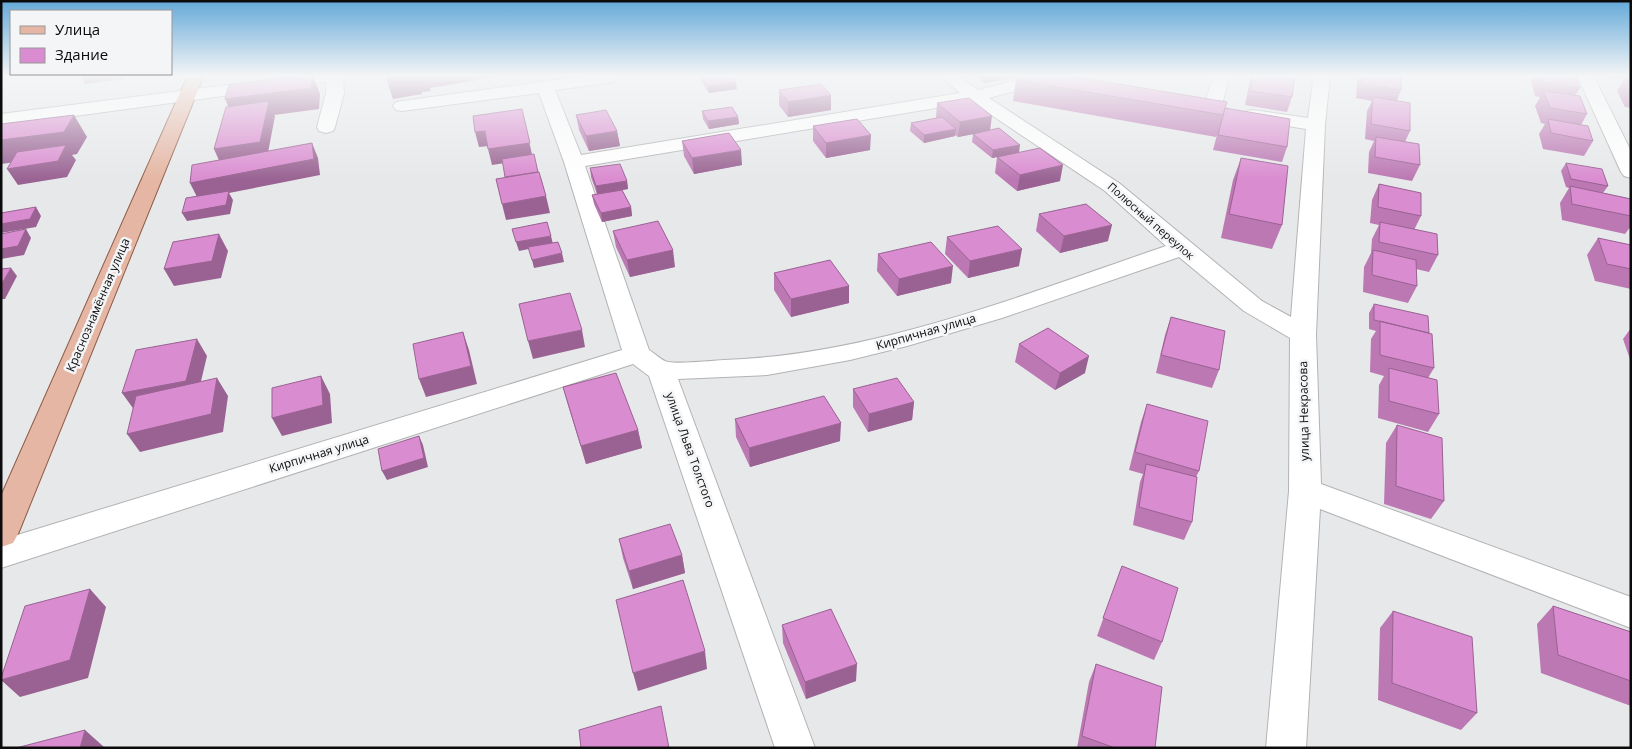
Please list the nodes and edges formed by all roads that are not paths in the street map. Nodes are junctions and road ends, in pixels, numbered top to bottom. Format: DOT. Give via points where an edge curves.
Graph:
graph roads {
  1 [pos="57,110"];
  2 [pos="181,110"];
  3 [pos="331,110"];
  4 [pos="569,110"];
  5 [pos="890,110"];
  6 [pos="996,110"];
  7 [pos="1224,110"];
  8 [pos="1318,110"];
  9 [pos="1602,110"];
  10 [pos="1,120"];
  11 [pos="1316,125"];
  12 [pos="326,127"];
  13 [pos="574,162"];
  14 [pos="1631,172"];
  15 [pos="1182,248"];
  16 [pos="1303,335"];
  17 [pos="638,354"];
  18 [pos="661,371"];
  19 [pos="1305,491"];
  20 [pos="1,534"];
  21 [pos="1,554"];
  22 [pos="1631,613"];
  23 [pos="796,748"];
  24 [pos="1286,748"];
  1 -- 10 [label="street"];
  2 -- 20 [label="main road, Краснознамённая улица"];
  3 -- 12 [label="street"];
  4 -- 13 [label="street"];
  5 -- 13 [label="street"];
  6 -- 15 [label="street, Полюсный переулок" via="1112,187"];
  7 -- 11 [label="street"];
  8 -- 11 [label="street, улица Некрасова"];
  9 -- 14 [label="street"];
  11 -- 16 [label="street, улица Некрасова"];
  13 -- 17 [label="street"];
  15 -- 16 [label="street, Полюсный переулок" via="1253,306"];
  15 -- 18 [label="street, Кирпичная улица" via="1004,310 881,346 799,362"];
  16 -- 19 [label="street, улица Некрасова"];
  17 -- 18 [label="street"];
  17 -- 21 [label="street, Кирпичная улица"];
  18 -- 23 [label="street, улица Льва Толстого"];
  19 -- 22 [label="street"];
  19 -- 24 [label="street, улица Некрасова"];
}
